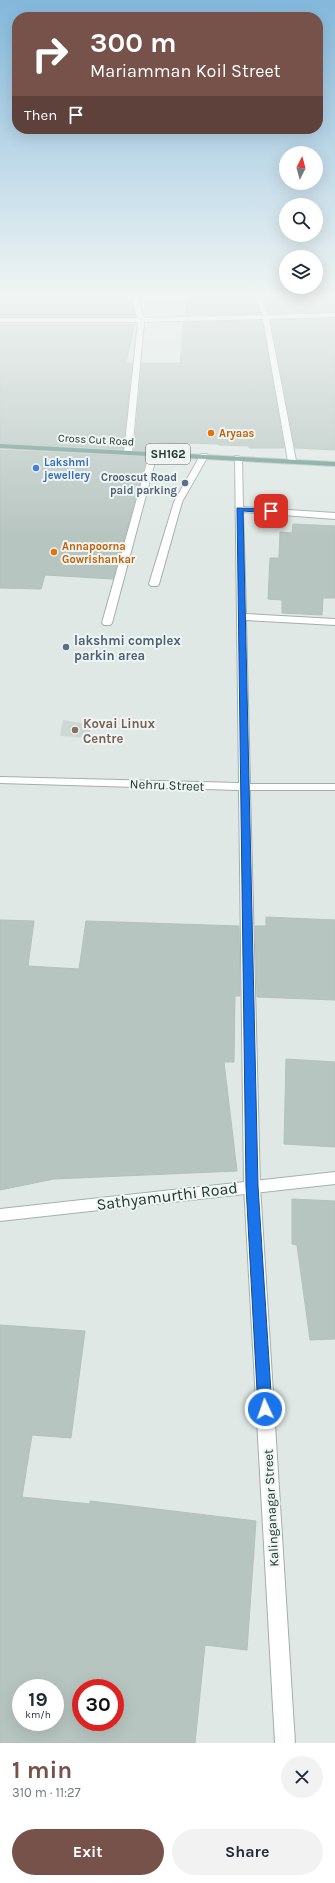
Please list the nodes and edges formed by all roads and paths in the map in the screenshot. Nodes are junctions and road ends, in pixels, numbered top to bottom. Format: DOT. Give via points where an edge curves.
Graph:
graph roads {
  1 [pos="136,374"];
  2 [pos="276,374"];
  3 [pos="0,446"];
  4 [pos="128,452"];
  5 [pos="153,454"];
  6 [pos="204,456"];
  7 [pos="238,458"];
  8 [pos="292,461"];
  9 [pos="335,464"];
  10 [pos="240,509"];
  11 [pos="335,516"];
  12 [pos="154,584"];
  13 [pos="241,617"];
  14 [pos="335,622"];
  15 [pos="107,623"];
  16 [pos="0,780"];
  17 [pos="245,787"];
  18 [pos="335,787"];
  19 [pos="335,1178"];
  20 [pos="252,1186"];
  21 [pos="0,1216"];
  22 [pos="285,1743"];
  1 -- 4 [label="street"];
  2 -- 8 [label="street"];
  3 -- 4 [label="main road, Cross Cut Road / SH162"];
  4 -- 5 [label="main road, Cross Cut Road / SH162"];
  5 -- 6 [label="main road, Cross Cut Road / SH162"];
  5 -- 15 [label="street"];
  6 -- 7 [label="main road, Cross Cut Road / SH162"];
  6 -- 12 [label="street" via="178,502"];
  7 -- 8 [label="main road, Cross Cut Road / SH162"];
  7 -- 10 [label="street, Kalinganagar Street"];
  8 -- 9 [label="main road, Cross Cut Road / SH162"];
  10 -- 11 [label="street"];
  10 -- 13 [label="street, Kalinganagar Street"];
  13 -- 14 [label="street"];
  13 -- 17 [label="street, Kalinganagar Street"];
  16 -- 17 [label="street, Nehru Street"];
  17 -- 18 [label="street, Nehru Street"];
  17 -- 20 [label="street, Kalinganagar Street"];
  19 -- 20 [label="street, Sathyamurthi Road"];
  20 -- 21 [label="street, Sathyamurthi Road"];
  20 -- 22 [label="street, Kalinganagar Street"];
}
